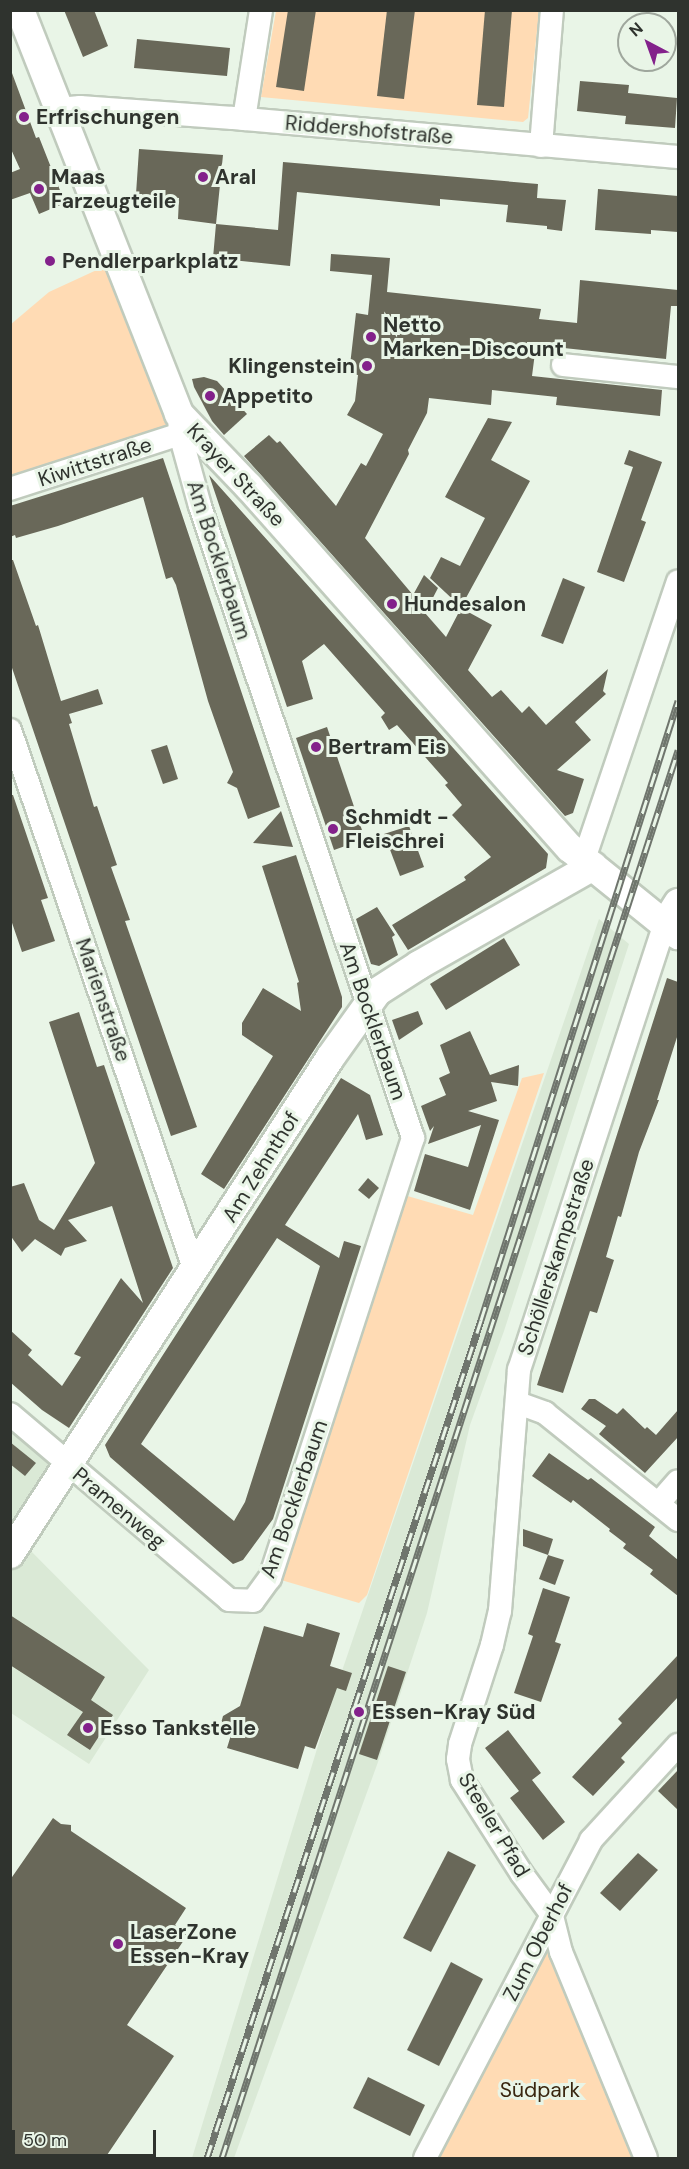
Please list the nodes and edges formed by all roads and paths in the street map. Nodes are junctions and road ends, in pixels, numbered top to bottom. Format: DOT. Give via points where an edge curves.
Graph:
graph roads {
  1 [pos="20,10"];
  2 [pos="261,10"];
  3 [pos="552,10"];
  4 [pos="60,109"];
  5 [pos="244,119"];
  6 [pos="541,146"];
  7 [pos="678,157"];
  8 [pos="563,364"];
  9 [pos="678,377"];
  10 [pos="180,424"];
  11 [pos="10,489"];
  12 [pos="678,582"];
  13 [pos="10,729"];
  14 [pos="589,862"];
  15 [pos="674,921"];
  16 [pos="367,1005"];
  17 [pos="195,1271"];
  18 [pos="518,1402"];
  19 [pos="10,1414"];
  20 [pos="69,1465"];
  21 [pos="678,1481"];
  22 [pos="658,1504"];
  23 [pos="678,1520"];
  24 [pos="10,1554"];
  25 [pos="229,1600"];
  26 [pos="678,1745"];
  27 [pos="552,1915"];
  28 [pos="424,2158"];
  29 [pos="646,2158"];
  1 -- 4 [label="main road, Krayer Straße"];
  2 -- 5 [label="street"];
  3 -- 6 [label="street"];
  4 -- 5 [label="street, Riddershofstraße" via="80,107"];
  4 -- 10 [label="main road, Krayer Straße"];
  5 -- 6 [label="street, Riddershofstraße"];
  6 -- 7 [label="street, Riddershofstraße"];
  8 -- 9 [label="street"];
  10 -- 11 [label="street, Kiwittstraße"];
  10 -- 14 [label="main road, Krayer Straße" via="249,487 570,848"];
  10 -- 16 [label="street, Am Bocklerbaum" via="200,506"];
  12 -- 14 [label="street"];
  13 -- 17 [label="street, Marienstraße"];
  14 -- 15 [label="main road, Krayer Straße"];
  14 -- 16 [label="main road, Am Zehnthof" via="388,984"];
  15 -- 18 [label="street, Schöllerskampstraße" via="519,1370"];
  16 -- 17 [label="main road, Am Zehnthof"];
  16 -- 25 [label="street, Am Bocklerbaum" via="413,1138 270,1578 253,1600"];
  17 -- 20 [label="main road, Am Zehnthof"];
  18 -- 22 [label="street" via="545,1413"];
  18 -- 27 [label="street, Steeler Pfad" via="500,1611 458,1759 462,1780"];
  19 -- 20 [label="street, Pramenweg"];
  20 -- 24 [label="main road, Am Zehnthof"];
  20 -- 25 [label="street, Pramenweg"];
  21 -- 22 [label="street"];
  22 -- 23 [label="street"];
  26 -- 27 [label="street, Zum Oberhof" via="591,1840"];
  27 -- 28 [label="street, Zum Oberhof"];
  27 -- 29 [label="street, Steeler Pfad" via="561,1952"];
}
